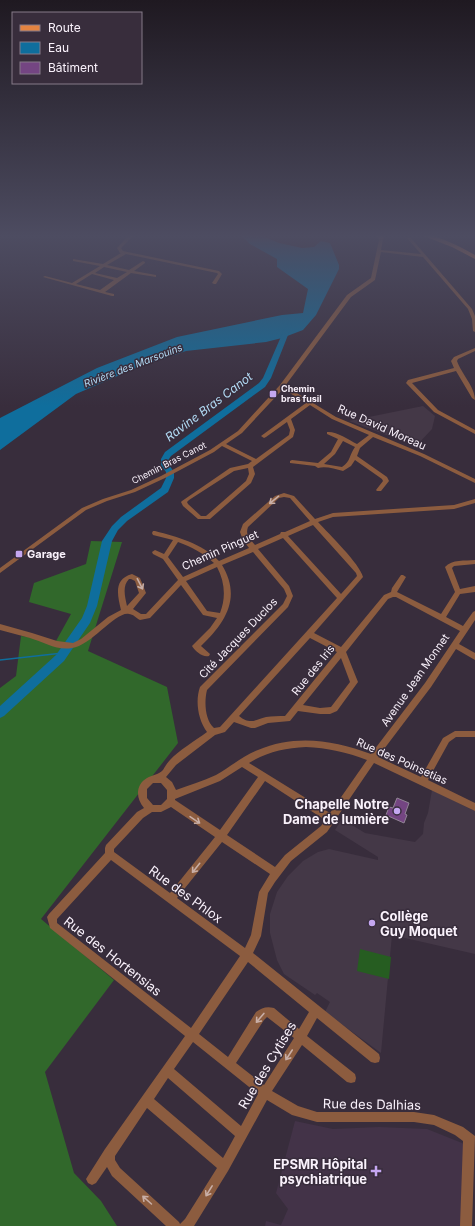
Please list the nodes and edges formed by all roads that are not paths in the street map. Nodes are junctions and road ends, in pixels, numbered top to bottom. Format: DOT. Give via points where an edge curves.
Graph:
graph roads {
  1 [pos="101,292"];
  2 [pos="354,292"];
  3 [pos="456,292"];
  4 [pos="112,295"];
  5 [pos="472,309"];
  6 [pos="475,331"];
  7 [pos="475,349"];
  8 [pos="457,369"];
  9 [pos="282,386"];
  10 [pos="475,398"];
  11 [pos="311,402"];
  12 [pos="288,419"];
  13 [pos="475,432"];
  14 [pos="329,433"];
  15 [pos="373,434"];
  16 [pos="264,436"];
  17 [pos="342,438"];
  18 [pos="222,444"];
  19 [pos="358,446"];
  20 [pos="354,457"];
  21 [pos="256,461"];
  22 [pos="292,462"];
  23 [pos="250,466"];
  24 [pos="318,466"];
  25 [pos="475,481"];
  26 [pos="379,490"];
  27 [pos="475,501"];
  28 [pos="313,521"];
  29 [pos="155,533"];
  30 [pos="283,534"];
  31 [pos="177,539"];
  32 [pos="252,548"];
  33 [pos="155,552"];
  34 [pos="165,557"];
  35 [pos="475,562"];
  36 [pos="218,563"];
  37 [pos="0,571"];
  38 [pos="403,577"];
  39 [pos="182,580"];
  40 [pos="475,589"];
  41 [pos="458,592"];
  42 [pos="394,594"];
  43 [pos="340,598"];
  44 [pos="126,611"];
  45 [pos="475,614"];
  46 [pos="222,616"];
  47 [pos="442,618"];
  48 [pos="0,628"];
  49 [pos="464,630"];
  50 [pos="309,634"];
  51 [pos="454,645"];
  52 [pos="342,652"];
  53 [pos="206,654"];
  54 [pos="475,657"];
  55 [pos="297,707"];
  56 [pos="234,716"];
  57 [pos="213,732"];
  58 [pos="475,734"];
  59 [pos="373,758"];
  60 [pos="243,763"];
  61 [pos="166,772"];
  62 [pos="264,776"];
  63 [pos="157,780"];
  64 [pos="422,782"];
  65 [pos="170,792"];
  66 [pos="143,802"];
  67 [pos="475,807"];
  68 [pos="151,808"];
  69 [pos="140,815"];
  70 [pos="331,819"];
  71 [pos="220,837"];
  72 [pos="110,854"];
  73 [pos="276,873"];
  74 [pos="171,899"];
  75 [pos="247,955"];
  76 [pos="316,1010"];
  77 [pos="192,1035"];
  78 [pos="300,1038"];
  79 [pos="375,1058"];
  80 [pos="229,1064"];
  81 [pos="167,1070"];
  82 [pos="351,1078"];
  83 [pos="265,1093"];
  84 [pos="146,1100"];
  85 [pos="242,1134"];
  86 [pos="472,1141"];
  87 [pos="109,1153"];
  88 [pos="224,1167"];
  89 [pos="92,1179"];
  90 [pos="175,1226"];
  91 [pos="185,1226"];
  92 [pos="466,1226"];
  1 -- 4 [label="street"];
  2 -- 9 [label="street, Chemin Bras Canot"];
  3 -- 5 [label="street"];
  5 -- 6 [label="street"];
  7 -- 8 [label="street" via="455,359"];
  8 -- 10 [label="street"];
  8 -- 13 [label="street" via="409,383 436,411"];
  9 -- 11 [label="street, Rue David Moreau"];
  9 -- 18 [label="street, Chemin Bras Canot" via="252,421"];
  11 -- 12 [label="street"];
  11 -- 15 [label="street, Rue David Moreau" via="334,418"];
  12 -- 16 [label="street"];
  12 -- 21 [label="street" via="293,428 292,436"];
  14 -- 17 [label="street"];
  15 -- 19 [label="street"];
  15 -- 25 [label="street, Rue David Moreau"];
  17 -- 19 [label="street"];
  17 -- 24 [label="street" via="333,453"];
  18 -- 21 [label="street"];
  18 -- 37 [label="street, Chemin Bras Canot" via="163,477 84,509"];
  19 -- 20 [label="street" via="354,451"];
  20 -- 24 [label="street" via="342,469"];
  20 -- 26 [label="street" via="385,478 386,481"];
  21 -- 23 [label="street"];
  22 -- 24 [label="street"];
  23 -- 23 [label="street" via="232,469 185,501 184,505 200,518 208,518 249,482 252,474"];
  27 -- 28 [label="street, Chemin Pinguet" via="454,507 333,516"];
  28 -- 30 [label="street, Chemin Pinguet"];
  28 -- 32 [label="street, Cité Jacques Duclos, one-way" via="292,497 277,497 243,528 244,538"];
  28 -- 43 [label="street, Cité Jacques Duclos" via="359,572 358,580"];
  29 -- 31 [label="street"];
  30 -- 32 [label="street, Chemin Pinguet"];
  30 -- 43 [label="street"];
  31 -- 34 [label="street"];
  31 -- 36 [label="street" via="202,550"];
  32 -- 36 [label="street, Chemin Pinguet"];
  32 -- 57 [label="street, Cité Jacques Duclos" via="287,588 290,596 286,605 203,689 201,702 207,727"];
  33 -- 34 [label="street"];
  34 -- 39 [label="street"];
  35 -- 41 [label="street" via="453,564 448,567"];
  36 -- 39 [label="street, Chemin Pinguet"];
  36 -- 46 [label="street" via="226,580 228,597"];
  38 -- 42 [label="street, Rue des Iris"];
  39 -- 44 [label="street, Chemin Pinguet" via="148,616 140,617"];
  39 -- 46 [label="street" via="205,612"];
  40 -- 41 [label="street"];
  41 -- 47 [label="street"];
  42 -- 47 [label="street"];
  42 -- 52 [label="street, Rue des Iris" via="386,597"];
  43 -- 50 [label="street, Cité Jacques Duclos"];
  44 -- 44 [label="street, one-way" via="121,595 123,582 132,576 140,582 143,593"];
  44 -- 48 [label="street" via="75,645 56,645 36,636"];
  45 -- 49 [label="street, Avenue Jean Monnet"];
  46 -- 53 [label="street" via="217,625 196,646"];
  47 -- 49 [label="street"];
  49 -- 51 [label="street, Avenue Jean Monnet"];
  50 -- 52 [label="street"];
  50 -- 56 [label="street, Cité Jacques Duclos"];
  51 -- 54 [label="street"];
  51 -- 59 [label="street, Avenue Jean Monnet" via="428,685"];
  52 -- 55 [label="street, Rue des Iris"];
  52 -- 55 [label="street" via="354,682 336,706 331,711"];
  55 -- 56 [label="street, Rue des Iris" via="285,720 267,720 255,725 246,724"];
  56 -- 57 [label="street, Cité Jacques Duclos" via="222,730"];
  57 -- 61 [label="street, Cité Jacques Duclos" via="173,762"];
  58 -- 64 [label="street" via="462,733 450,736"];
  59 -- 60 [label="street, Rue des Poinsetias" via="344,747 308,743 268,750 252,756"];
  59 -- 64 [label="street, Rue des Poinsetias"];
  59 -- 70 [label="street, Avenue Jean Monnet"];
  60 -- 62 [label="street"];
  60 -- 65 [label="street, Rue des Poinsetias" via="199,786"];
  61 -- 63 [label="street, Cité Jacques Duclos"];
  61 -- 65 [label="street"];
  62 -- 70 [label="street"];
  62 -- 71 [label="street"];
  63 -- 65 [label="street"];
  63 -- 66 [label="street" via="144,788 141,795"];
  64 -- 67 [label="street, Rue des Poinsetias"];
  65 -- 68 [label="street" via="160,808"];
  65 -- 71 [label="street, one-way"];
  66 -- 68 [label="street"];
  66 -- 69 [label="street"];
  68 -- 69 [label="street"];
  69 -- 72 [label="street" via="109,848"];
  70 -- 73 [label="street, Avenue Jean Monnet" via="324,830 288,858"];
  71 -- 73 [label="street"];
  71 -- 74 [label="street, one-way"];
  72 -- 74 [label="street, Rue des Phlox"];
  72 -- 77 [label="street, Rue des Hortensias" via="55,914 52,918 53,925"];
  73 -- 75 [label="street, Avenue Jean Monnet" via="264,892 256,936"];
  74 -- 75 [label="street, Rue des Phlox"];
  75 -- 76 [label="street, Rue des Phlox"];
  75 -- 77 [label="street"];
  76 -- 78 [label="street, Rue des Cytises"];
  76 -- 79 [label="street, Rue des Phlox"];
  77 -- 80 [label="street, Rue des Dalhias"];
  77 -- 81 [label="street"];
  78 -- 80 [label="street, one-way" via="273,1013 266,1012 260,1016"];
  78 -- 82 [label="street"];
  78 -- 83 [label="street, Rue des Cytises, one-way"];
  80 -- 83 [label="street, Rue des Dalhias"];
  81 -- 84 [label="street"];
  81 -- 85 [label="street"];
  83 -- 85 [label="street, Rue des Cytises"];
  83 -- 86 [label="street, Rue des Dalhias" via="296,1111 317,1117 414,1117 434,1120 448,1125"];
  84 -- 87 [label="street"];
  84 -- 88 [label="street"];
  85 -- 88 [label="street, Rue des Cytises"];
  86 -- 92 [label="street"];
  87 -- 89 [label="street"];
  90 -- 87 [label="street, one-way" via="116,1172 110,1162"];
  88 -- 91 [label="street, Rue des Cytises, one-way"];
}
